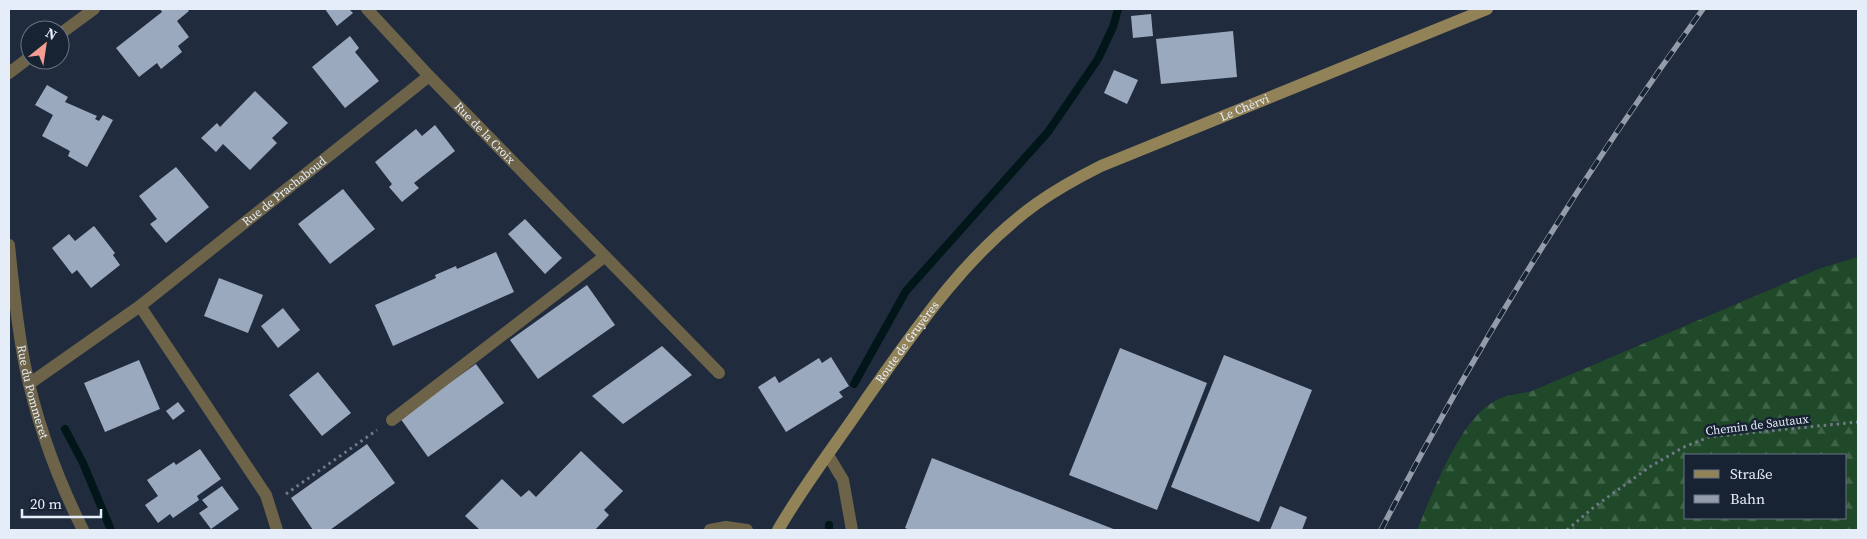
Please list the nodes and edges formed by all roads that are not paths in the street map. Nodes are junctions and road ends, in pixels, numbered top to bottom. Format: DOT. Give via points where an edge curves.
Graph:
graph roads {
  1 [pos="94,9"];
  2 [pos="367,9"];
  3 [pos="1487,9"];
  4 [pos="70,27"];
  5 [pos="20,65"];
  6 [pos="9,73"];
  7 [pos="429,76"];
  8 [pos="1067,184"];
  9 [pos="9,245"];
  10 [pos="604,257"];
  11 [pos="140,306"];
  12 [pos="720,373"];
  13 [pos="28,384"];
  14 [pos="392,420"];
  15 [pos="828,455"];
  16 [pos="84,530"];
  17 [pos="277,530"];
  18 [pos="710,530"];
  19 [pos="747,530"];
  20 [pos="778,530"];
  21 [pos="852,530"];
  1 -- 4 [label="street"];
  2 -- 7 [label="street, Rue de la Croix"];
  3 -- 8 [label="street, Le Chèrvi" via="1101,166"];
  5 -- 6 [label="street"];
  7 -- 10 [label="street, Rue de la Croix"];
  7 -- 11 [label="street, Rue de Prachaboud"];
  8 -- 15 [label="street, Route de Gruyères" via="1019,217 969,264 927,315"];
  9 -- 13 [label="street, Rue du Pommeret"];
  10 -- 12 [label="street, Rue de la Croix"];
  10 -- 14 [label="street"];
  11 -- 13 [label="street, Rue de Prachaboud"];
  11 -- 17 [label="street" via="266,495"];
  13 -- 16 [label="street, Rue du Pommeret" via="53,464"];
  15 -- 20 [label="street, Route de Gruyères"];
  15 -- 21 [label="street" via="843,480"];
  18 -- 19 [label="street" via="726,527"];
}
